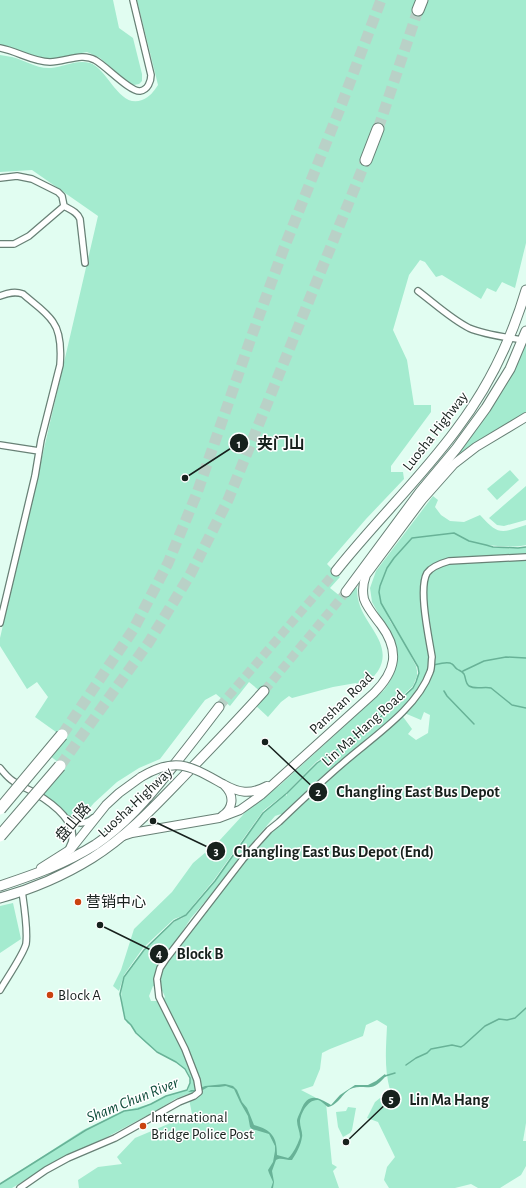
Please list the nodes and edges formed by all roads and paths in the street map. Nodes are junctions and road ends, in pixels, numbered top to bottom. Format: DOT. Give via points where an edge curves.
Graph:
graph roads {
  1 [pos="133,0"];
  2 [pos="0,48"];
  3 [pos="378,129"];
  4 [pos="366,160"];
  5 [pos="0,178"];
  6 [pos="64,206"];
  7 [pos="0,244"];
  8 [pos="85,263"];
  9 [pos="526,290"];
  10 [pos="418,291"];
  11 [pos="0,296"];
  12 [pos="524,336"];
  13 [pos="510,338"];
  14 [pos="526,417"];
  15 [pos="0,445"];
  16 [pos="39,451"];
  17 [pos="526,557"];
  18 [pos="336,571"];
  19 [pos="346,592"];
  20 [pos="0,623"];
  21 [pos="264,691"];
  22 [pos="219,707"];
  23 [pos="62,735"];
  24 [pos="60,766"];
  25 [pos="0,768"];
  26 [pos="282,776"];
  27 [pos="223,784"];
  28 [pos="0,809"];
  29 [pos="103,809"];
  30 [pos="65,817"];
  31 [pos="219,818"];
  32 [pos="0,836"];
  33 [pos="121,838"];
  34 [pos="62,855"];
  35 [pos="22,879"];
  36 [pos="0,886"];
  37 [pos="22,891"];
  38 [pos="0,898"];
  39 [pos="0,990"];
  40 [pos="20,1188"];
  1 -- 2 [label="street" via="151,74 149,84 141,91 129,87 91,58 43,62"];
  3 -- 4 [label="highway"];
  5 -- 6 [label="street" via="32,178 58,192 62,196"];
  6 -- 7 [label="street" via="30,236 14,244"];
  6 -- 8 [label="street" via="74,211 80,219"];
  9 -- 13 [label="main road, Luosha Highway"];
  10 -- 13 [label="street" via="468,327 479,332"];
  11 -- 16 [label="street" via="17,292 23,294 48,316 56,327 60,365"];
  12 -- 13 [label="street"];
  12 -- 19 [label="main road, Luosha Highway" via="503,381 478,419"];
  13 -- 18 [label="main road, Luosha Highway" via="496,368 457,430"];
  14 -- 26 [label="main road, Panshan Road" via="476,447 454,464 370,568 364,583 364,599 392,646 389,676 374,693"];
  15 -- 16 [label="street"];
  16 -- 20 [label="street"];
  17 -- 40 [label="street, Lin Ma Hang Road" via="449,561 428,572 423,598 432,657 430,672 423,686 403,712 269,830 227,879 160,968 156,979 159,997 197,1080 199,1089 194,1096 115,1138 57,1164"];
  21 -- 33 [label="main road, Luosha Highway" via="228,731"];
  22 -- 35 [label="main road, Luosha Highway" via="153,792 122,824 80,854 53,868"];
  23 -- 28 [label="highway, bridge"];
  24 -- 32 [label="highway, bridge"];
  25 -- 30 [label="street" via="11,780 38,795"];
  26 -- 27 [label="main road" via="266,787 252,792 241,792"];
  26 -- 31 [label="main road, Panshan Road" via="246,807"];
  27 -- 29 [label="main road, 盘山路, bridge" via="196,770 178,765 164,766 141,777"];
  27 -- 31 [label="main road" via="230,792 232,804"];
  29 -- 30 [label="street" via="85,822 74,822"];
  29 -- 34 [label="main road, 盘山路" via="74,846"];
  30 -- 34 [label="street" via="72,829 73,837 71,845"];
  31 -- 33 [label="main road, Panshan Road" via="132,833"];
  33 -- 37 [label="main road, Luosha Highway" via="80,866"];
  34 -- 35 [label="main road, 盘山路"];
  35 -- 36 [label="main road, Luosha Highway"];
  37 -- 38 [label="main road, Luosha Highway"];
  37 -- 39 [label="street" via="25,945"];
}
